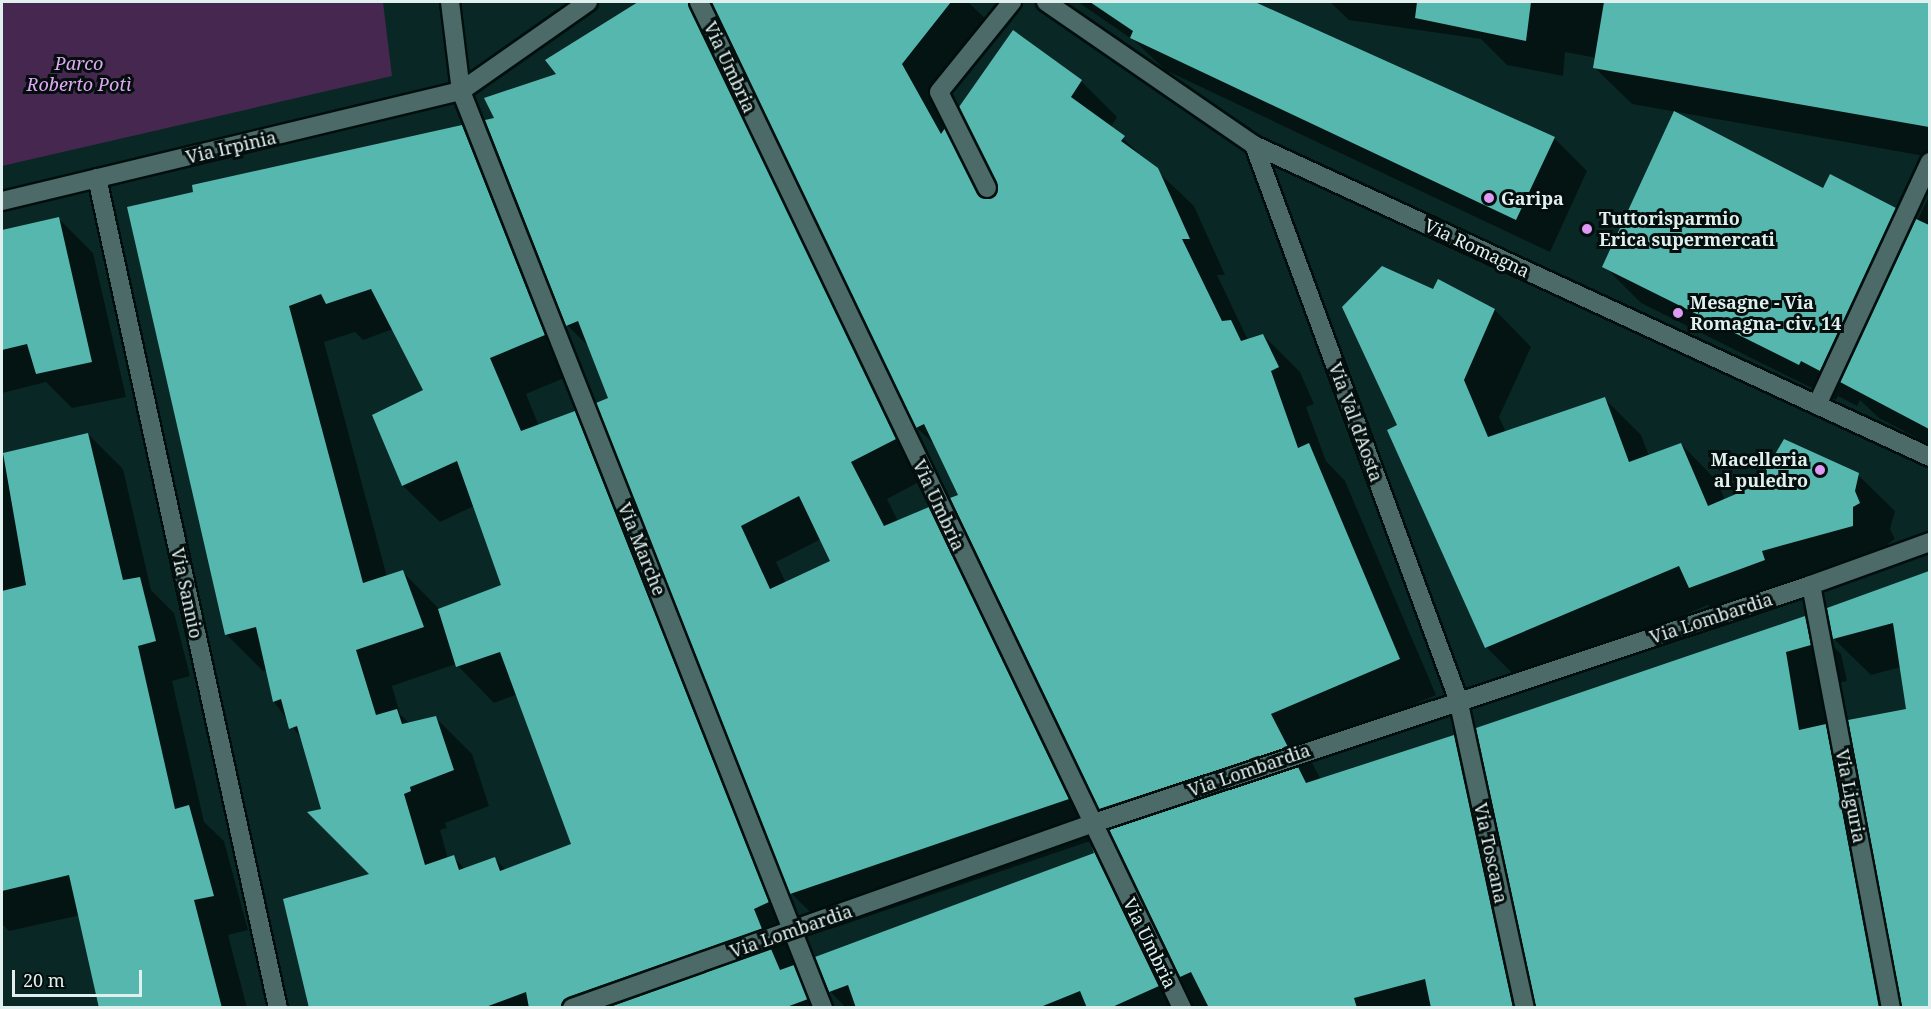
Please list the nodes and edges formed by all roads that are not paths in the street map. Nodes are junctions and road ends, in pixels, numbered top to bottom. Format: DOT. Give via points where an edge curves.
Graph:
graph roads {
  1 [pos="450,2"];
  2 [pos="588,2"];
  3 [pos="699,2"];
  4 [pos="1012,2"];
  5 [pos="1046,2"];
  6 [pos="461,91"];
  7 [pos="1254,145"];
  8 [pos="1929,162"];
  9 [pos="97,178"];
  10 [pos="987,188"];
  11 [pos="2,201"];
  12 [pos="1817,405"];
  13 [pos="1929,457"];
  14 [pos="1929,542"];
  15 [pos="1811,585"];
  16 [pos="1458,699"];
  17 [pos="1091,824"];
  18 [pos="793,931"];
  19 [pos="593,1004"];
  20 [pos="278,1008"];
  21 [pos="572,1008"];
  22 [pos="823,1008"];
  23 [pos="1182,1008"];
  24 [pos="1525,1008"];
  25 [pos="1891,1008"];
  1 -- 6 [label="street, Via Marche"];
  2 -- 6 [label="street"];
  3 -- 17 [label="street, Via Umbria"];
  4 -- 10 [label="street" via="939,92"];
  5 -- 7 [label="street, Via Romagna"];
  6 -- 9 [label="street, Via Irpinia"];
  6 -- 18 [label="street, Via Marche"];
  7 -- 12 [label="street, Via Romagna"];
  7 -- 16 [label="street, Via Val d'Aosta"];
  8 -- 12 [label="street"];
  9 -- 11 [label="street, Via Irpinia"];
  9 -- 20 [label="street, Via Sannio"];
  12 -- 13 [label="street, Via Romagna"];
  14 -- 15 [label="street, Via Lombardia"];
  15 -- 16 [label="street, Via Lombardia"];
  15 -- 25 [label="street, Via Liguria"];
  16 -- 17 [label="street, Via Lombardia"];
  16 -- 24 [label="street, Via Toscana"];
  17 -- 18 [label="street, Via Lombardia"];
  17 -- 23 [label="street, Via Umbria"];
  18 -- 19 [label="street, Via Lombardia"];
  18 -- 22 [label="street, Via Marche"];
  19 -- 21 [label="street, Via Lombardia"];
}
